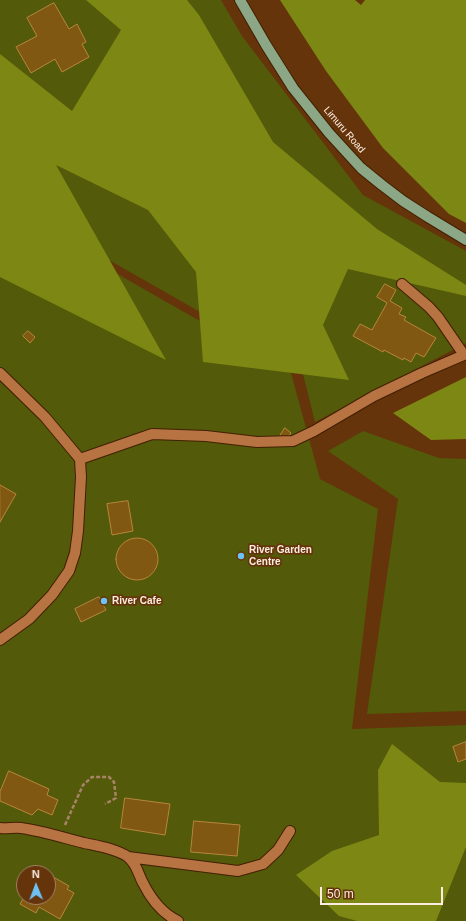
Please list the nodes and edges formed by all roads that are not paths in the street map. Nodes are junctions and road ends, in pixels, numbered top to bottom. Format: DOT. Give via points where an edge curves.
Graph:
graph roads {
  1 [pos="240,0"];
  2 [pos="466,240"];
  3 [pos="402,284"];
  4 [pos="465,355"];
  5 [pos="0,373"];
  6 [pos="80,459"];
  7 [pos="0,640"];
  8 [pos="0,828"];
  9 [pos="290,831"];
  10 [pos="128,857"];
  11 [pos="178,921"];
  1 -- 2 [label="main road, Limuru Road" via="293,88 361,168 428,218"];
  3 -- 4 [label="street" via="438,317"];
  4 -- 6 [label="street" via="374,396 293,442 256,442 206,436 152,434"];
  5 -- 6 [label="street" via="45,417"];
  6 -- 7 [label="street" via="76,553 69,571 52,595 29,619"];
  8 -- 10 [label="street" via="40,831 115,850"];
  9 -- 10 [label="street" via="278,850 262,864 238,870"];
  10 -- 11 [label="street" via="136,865 152,900 170,918"];
}
